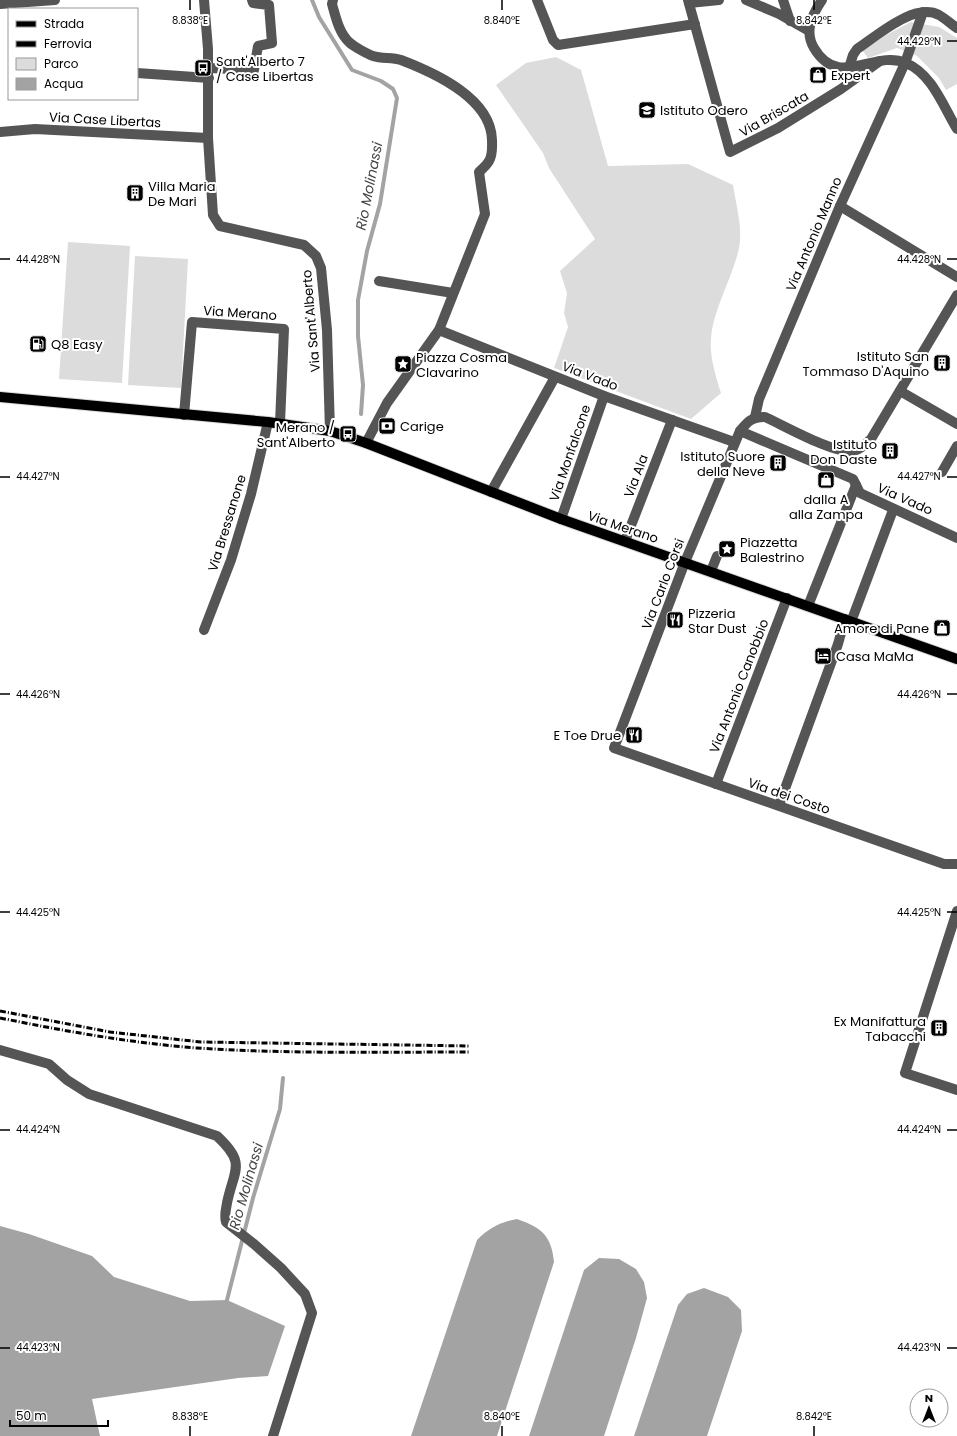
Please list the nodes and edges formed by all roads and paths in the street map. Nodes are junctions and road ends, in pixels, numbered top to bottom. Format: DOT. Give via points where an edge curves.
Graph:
graph roads {
  1 [pos="55,0"];
  2 [pos="204,0"];
  3 [pos="252,0"];
  4 [pos="333,0"];
  5 [pos="537,0"];
  6 [pos="719,0"];
  7 [pos="746,0"];
  8 [pos="783,0"];
  9 [pos="822,0"];
  10 [pos="688,1"];
  11 [pos="0,4"];
  12 [pos="923,12"];
  13 [pos="790,21"];
  14 [pos="695,24"];
  15 [pos="957,28"];
  16 [pos="809,31"];
  17 [pos="880,61"];
  18 [pos="905,63"];
  19 [pos="849,68"];
  20 [pos="138,73"];
  21 [pos="209,73"];
  22 [pos="957,129"];
  23 [pos="0,132"];
  24 [pos="208,138"];
  25 [pos="840,206"];
  26 [pos="957,277"];
  27 [pos="379,281"];
  28 [pos="454,293"];
  29 [pos="957,295"];
  30 [pos="439,330"];
  31 [pos="555,377"];
  32 [pos="900,391"];
  33 [pos="604,396"];
  34 [pos="0,397"];
  35 [pos="184,415"];
  36 [pos="755,417"];
  37 [pos="672,420"];
  38 [pos="268,422"];
  39 [pos="280,423"];
  40 [pos="957,424"];
  41 [pos="330,431"];
  42 [pos="740,431"];
  43 [pos="734,442"];
  44 [pos="366,443"];
  45 [pos="957,446"];
  46 [pos="942,472"];
  47 [pos="856,486"];
  48 [pos="491,492"];
  49 [pos="893,510"];
  50 [pos="561,519"];
  51 [pos="957,538"];
  52 [pos="625,541"];
  53 [pos="717,556"];
  54 [pos="684,562"];
  55 [pos="711,572"];
  56 [pos="787,598"];
  57 [pos="808,606"];
  58 [pos="848,620"];
  59 [pos="204,630"];
  60 [pos="957,659"];
  61 [pos="614,748"];
  62 [pos="716,784"];
  63 [pos="779,805"];
  64 [pos="957,864"];
  65 [pos="957,911"];
  66 [pos="0,1050"];
  67 [pos="957,1090"];
  68 [pos="273,1436"];
  1 -- 11 [label="street"];
  2 -- 21 [label="street, Via Sant'Alberto"];
  3 -- 21 [label="street" via="253,3 269,5 272,43 258,46 254,70"];
  4 -- 28 [label="street" via="340,29 350,43 373,56 398,59 426,70 451,84 483,111 492,129 489,161 479,172 485,214"];
  5 -- 14 [label="street" via="552,40 558,45"];
  6 -- 10 [label="street"];
  7 -- 13 [label="street"];
  8 -- 13 [label="street"];
  9 -- 16 [label="street" via="811,21"];
  10 -- 14 [label="street, Via Briscata"];
  12 -- 15 [label="street" via="939,15"];
  12 -- 18 [label="street, Via Antonio Manno"];
  12 -- 19 [label="street" via="912,14 857,49 852,55"];
  13 -- 16 [label="street"];
  14 -- 17 [label="street, Via Briscata" via="730,152 778,128 841,90"];
  16 -- 19 [label="street" via="813,45 823,59 835,66"];
  17 -- 18 [label="street"];
  17 -- 19 [label="street"];
  18 -- 22 [label="street" via="928,80"];
  18 -- 25 [label="street, Via Antonio Manno"];
  20 -- 21 [label="street"];
  21 -- 24 [label="street, Via Sant'Alberto"];
  23 -- 24 [label="street, Via Case Libertas" via="35,129"];
  24 -- 41 [label="street, Via Sant'Alberto" via="213,215 220,226 304,245 316,256 320,268 327,330"];
  25 -- 26 [label="street"];
  25 -- 36 [label="street, Via Antonio Manno" via="759,399"];
  27 -- 28 [label="street"];
  28 -- 30 [label="street"];
  29 -- 32 [label="street"];
  30 -- 31 [label="street, Via Vado"];
  30 -- 44 [label="street" via="388,402"];
  31 -- 33 [label="street, Via Vado"];
  31 -- 48 [label="street"];
  32 -- 36 [label="street" via="871,439 860,449 853,451 838,450 765,417"];
  32 -- 40 [label="street"];
  33 -- 37 [label="street, Via Vado"];
  33 -- 50 [label="street, Via Monfalcone"];
  34 -- 35 [label="main road, Via Merano"];
  35 -- 38 [label="main road, Via Merano"];
  35 -- 39 [label="street, Via Merano" via="192,322 284,329"];
  36 -- 42 [label="street, Via Carlo Corsi"];
  37 -- 43 [label="street, Via Vado"];
  37 -- 52 [label="street, Via Ala"];
  38 -- 39 [label="main road, Via Merano"];
  38 -- 59 [label="street, Via Bressanone" via="251,494 231,560"];
  39 -- 41 [label="main road, Via Merano"];
  41 -- 44 [label="main road, Via Merano"];
  42 -- 43 [label="street, Via Carlo Corsi"];
  42 -- 47 [label="street, Via Vado" via="853,479"];
  43 -- 54 [label="street, Via Carlo Corsi"];
  44 -- 48 [label="main road, Via Merano"];
  45 -- 46 [label="street"];
  47 -- 49 [label="street, Via Vado" via="860,493"];
  47 -- 57 [label="street"];
  48 -- 50 [label="main road, Via Merano"];
  49 -- 51 [label="street, Via Vado" via="910,515"];
  49 -- 58 [label="street"];
  50 -- 52 [label="main road, Via Merano"];
  52 -- 54 [label="main road, Via Merano"];
  53 -- 55 [label="street"];
  54 -- 55 [label="main road, Via Merano"];
  54 -- 61 [label="street, Via Carlo Corsi"];
  55 -- 56 [label="main road, Via Merano"];
  56 -- 57 [label="main road, Via Merano"];
  56 -- 62 [label="street, Via Antonio Canobbio"];
  57 -- 58 [label="main road, Via Merano"];
  58 -- 60 [label="main road, Via Merano"];
  58 -- 63 [label="street"];
  61 -- 62 [label="street, Via dei Costo"];
  62 -- 63 [label="street, Via dei Costo"];
  63 -- 64 [label="street, Via dei Costo" via="944,864"];
  65 -- 67 [label="street" via="905,1073"];
  66 -- 68 [label="street" via="49,1064 89,1094 217,1136 230,1149 236,1160 236,1170 225,1216 226,1222 254,1244 305,1294 312,1313"];
}
